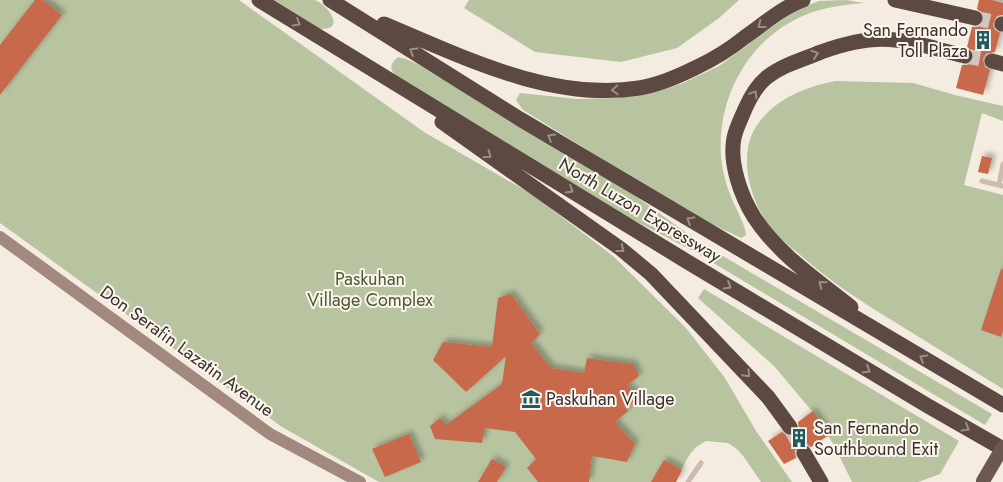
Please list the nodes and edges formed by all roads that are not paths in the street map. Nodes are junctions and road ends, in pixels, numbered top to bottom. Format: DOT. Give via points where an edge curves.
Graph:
graph roads {
  1 [pos="259,0"];
  2 [pos="330,0"];
  3 [pos="802,0"];
  4 [pos="895,0"];
  5 [pos="975,18"];
  6 [pos="334,46"];
  7 [pos="965,56"];
  8 [pos="1003,164"];
  9 [pos="982,181"];
  10 [pos="1001,186"];
  11 [pos="0,237"];
  12 [pos="902,346"];
  13 [pos="1003,405"];
  14 [pos="790,427"];
  15 [pos="1003,448"];
  16 [pos="804,453"];
  17 [pos="701,463"];
  18 [pos="984,481"];
  19 [pos="360,482"];
  20 [pos="688,482"];
  21 [pos="820,482"];
  1 -- 6 [label="highway, North Luzon Expressway, one-way"];
  3 -- 2 [label="highway, one-way" via="722,53 676,77 640,88 598,90 497,71"];
  12 -- 2 [label="highway, North Luzon Expressway, one-way" via="520,119"];
  4 -- 5 [label="highway"];
  6 -- 14 [label="highway, one-way" via="629,255 668,290 768,396"];
  6 -- 15 [label="highway, North Luzon Expressway, one-way" via="703,271"];
  12 -- 7 [label="highway, one-way" via="800,266 769,236 754,217 741,187 735,167 734,139 752,96 766,78 793,62 836,46 894,40"];
  8 -- 10 [label="lane"];
  9 -- 10 [label="lane"];
  11 -- 19 [label="main road, Don Serafin Lazatin Avenue" via="270,434"];
  13 -- 12 [label="highway, North Luzon Expressway, one-way"];
  15 -- 18 [label="highway, bridge"];
  16 -- 21 [label="highway"];
  17 -- 20 [label="lane"];
}
